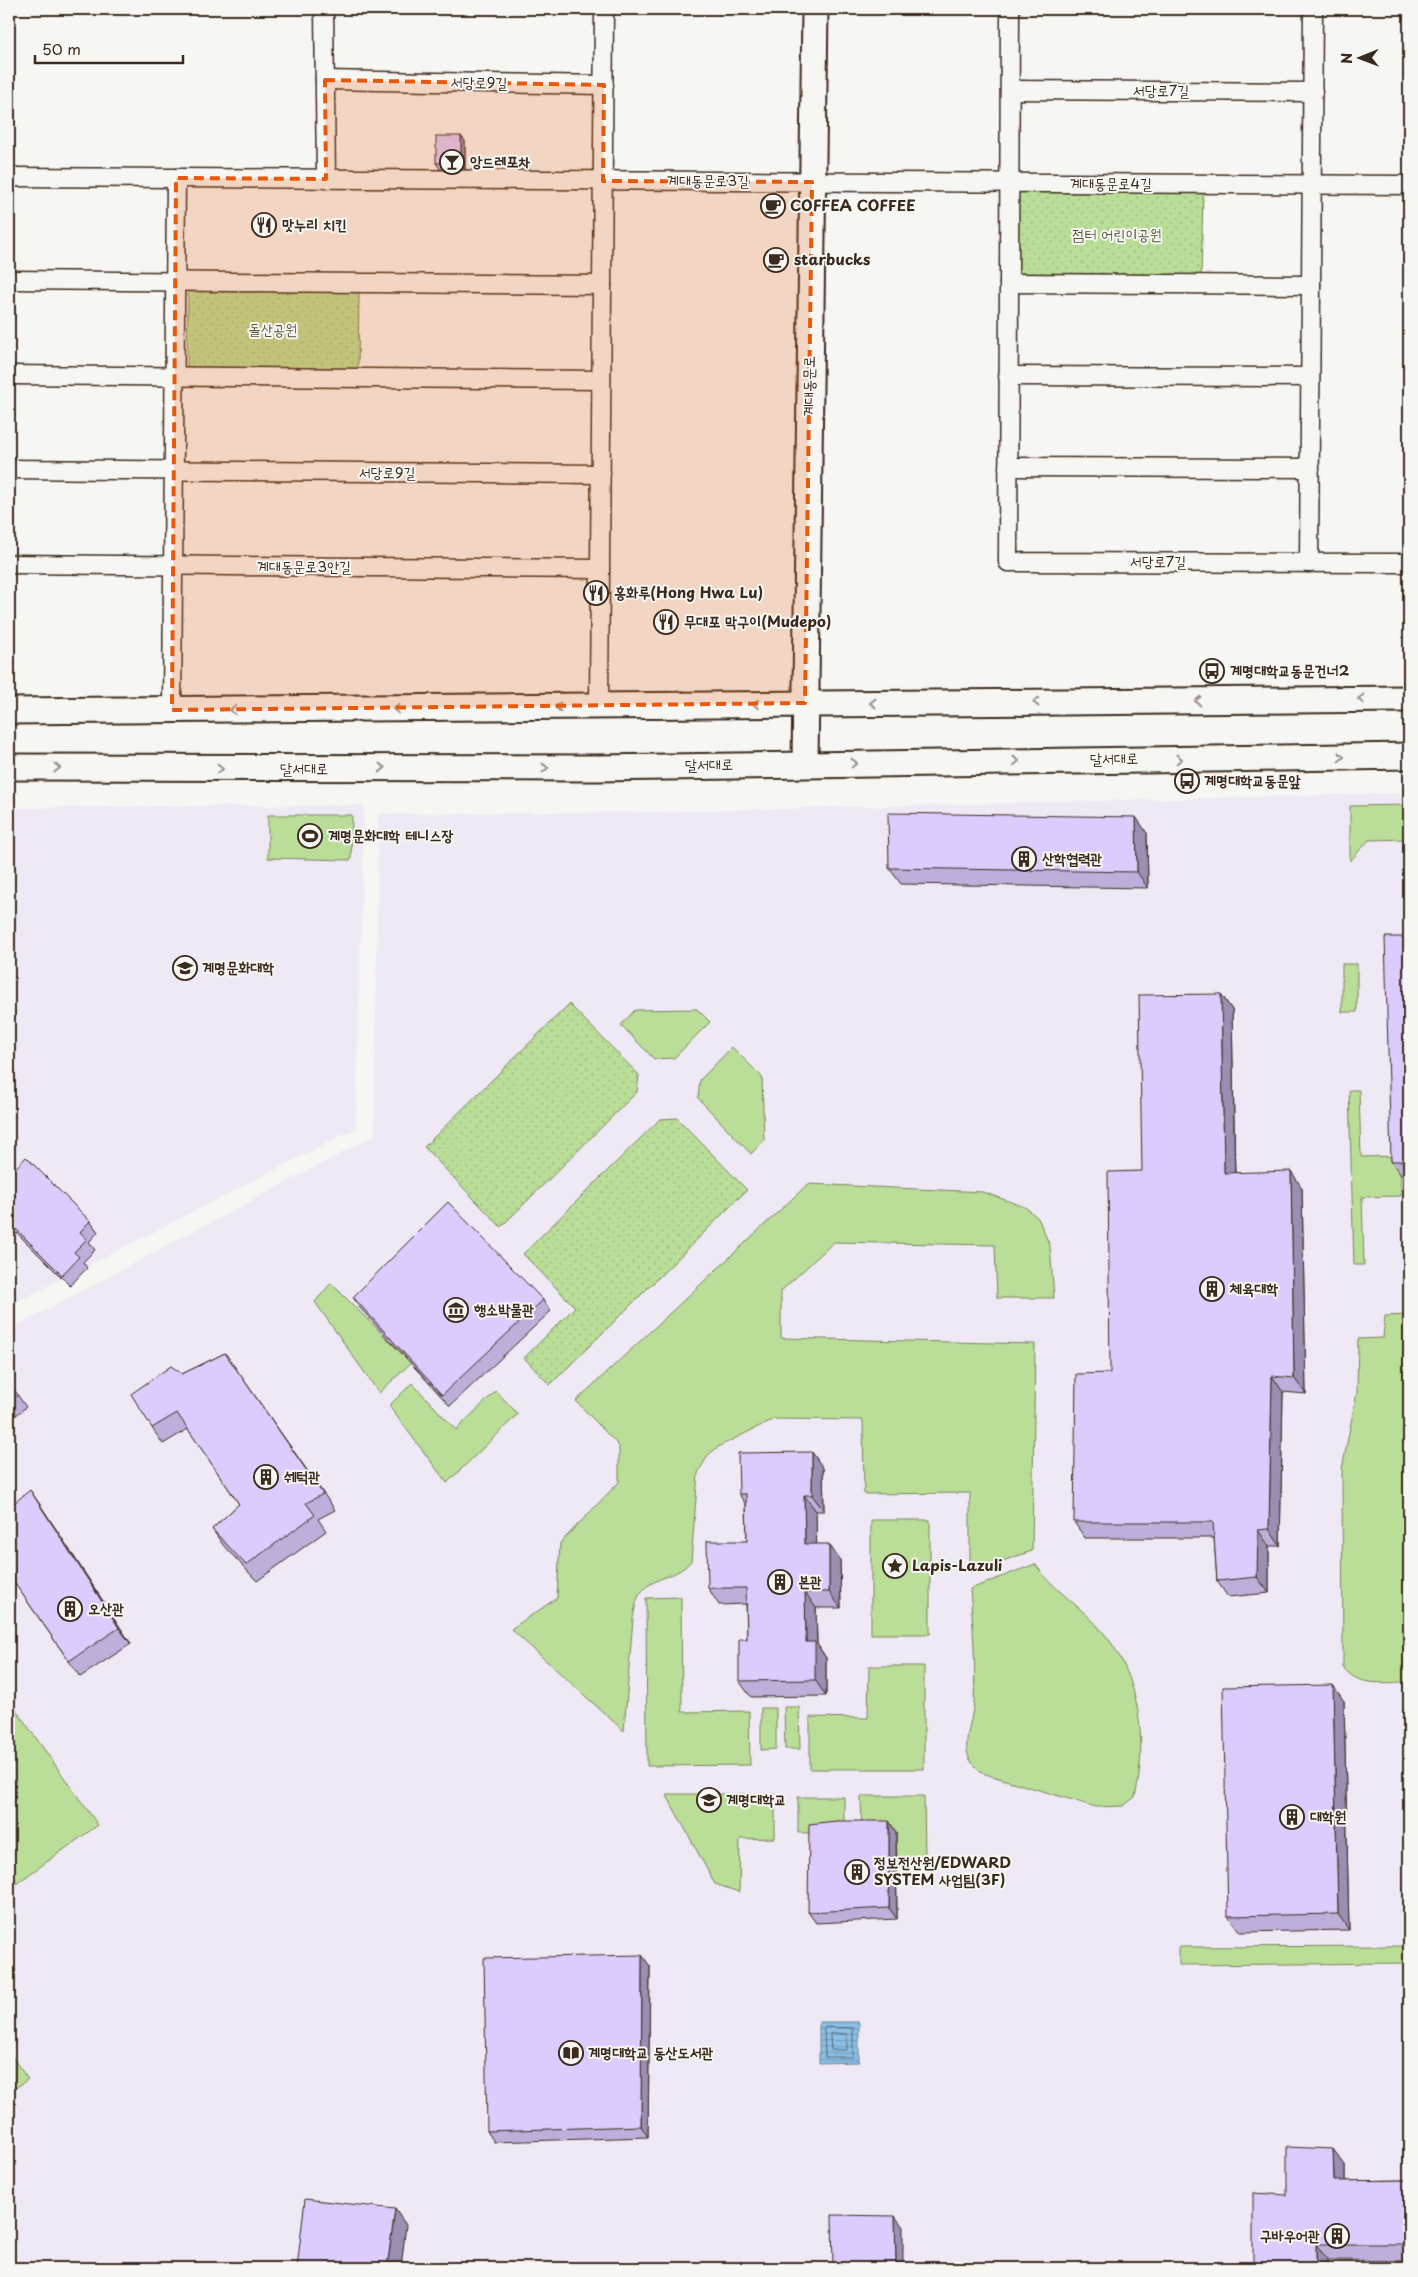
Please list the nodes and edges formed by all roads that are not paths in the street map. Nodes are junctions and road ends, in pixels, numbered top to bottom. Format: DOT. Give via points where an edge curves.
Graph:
graph roads {
  1 [pos="324,9"];
  2 [pos="604,9"];
  3 [pos="815,9"];
  4 [pos="1010,9"];
  5 [pos="1313,9"];
  6 [pos="325,80"];
  7 [pos="604,85"];
  8 [pos="1010,90"];
  9 [pos="1313,92"];
  10 [pos="9,177"];
  11 [pos="176,178"];
  12 [pos="326,179"];
  13 [pos="603,181"];
  14 [pos="812,182"];
  15 [pos="1009,183"];
  16 [pos="1312,185"];
  17 [pos="1409,185"];
  18 [pos="9,280"];
  19 [pos="175,281"];
  20 [pos="1009,284"];
  21 [pos="602,285"];
  22 [pos="1311,285"];
  23 [pos="9,375"];
  24 [pos="174,376"];
  25 [pos="1008,376"];
  26 [pos="1310,377"];
  27 [pos="601,380"];
  28 [pos="1008,467"];
  29 [pos="1310,468"];
  30 [pos="9,469"];
  31 [pos="173,471"];
  32 [pos="601,474"];
  33 [pos="1309,563"];
  34 [pos="1409,563"];
  35 [pos="9,564"];
  36 [pos="172,565"];
  37 [pos="600,569"];
  38 [pos="1409,699"];
  39 [pos="804,703"];
  40 [pos="599,707"];
  41 [pos="172,710"];
  42 [pos="9,711"];
  43 [pos="1409,756"];
  44 [pos="805,763"];
  45 [pos="9,767"];
  1 -- 6 [label="street"];
  2 -- 7 [label="street"];
  3 -- 14 [label="main road, 계대동문로"];
  4 -- 8 [label="street, 서당로7길"];
  5 -- 9 [label="street"];
  6 -- 7 [label="street, 서당로9길"];
  6 -- 12 [label="street"];
  7 -- 13 [label="street"];
  8 -- 9 [label="street, 서당로7길"];
  8 -- 15 [label="street, 서당로7길"];
  9 -- 16 [label="street"];
  10 -- 11 [label="street, 계대동문로3길"];
  11 -- 12 [label="street, 계대동문로3길"];
  11 -- 19 [label="street"];
  12 -- 13 [label="street, 계대동문로3길"];
  13 -- 14 [label="street, 계대동문로3길"];
  13 -- 21 [label="street"];
  14 -- 15 [label="street, 계대동문로4길"];
  14 -- 39 [label="main road, 계대동문로"];
  15 -- 16 [label="street, 계대동문로4길"];
  15 -- 20 [label="street, 서당로7길"];
  16 -- 17 [label="street, 계대동문로4길"];
  16 -- 22 [label="street"];
  18 -- 19 [label="street"];
  19 -- 21 [label="street"];
  19 -- 24 [label="street"];
  20 -- 22 [label="street"];
  20 -- 25 [label="street, 서당로7길"];
  21 -- 27 [label="street"];
  22 -- 26 [label="street"];
  23 -- 24 [label="street"];
  24 -- 27 [label="street"];
  24 -- 31 [label="street"];
  25 -- 26 [label="street"];
  25 -- 28 [label="street, 서당로7길"];
  26 -- 29 [label="street"];
  27 -- 32 [label="street"];
  28 -- 29 [label="street"];
  28 -- 33 [label="street, 서당로7길" via="1008,562"];
  29 -- 33 [label="street"];
  30 -- 31 [label="street"];
  31 -- 32 [label="street, 서당로9길"];
  31 -- 36 [label="street"];
  32 -- 37 [label="street"];
  33 -- 34 [label="street"];
  35 -- 36 [label="street, 계대동문로3안길"];
  36 -- 37 [label="street, 계대동문로3안길"];
  36 -- 41 [label="street"];
  37 -- 40 [label="street"];
  38 -- 39 [label="main road, one-way"];
  39 -- 40 [label="main road, one-way"];
  39 -- 44 [label="main road, 계대동문로"];
  40 -- 41 [label="main road, one-way"];
  41 -- 42 [label="main road"];
  44 -- 43 [label="main road, 달서대로, one-way"];
  45 -- 44 [label="main road, 달서대로, one-way" via="597,768"];
}
